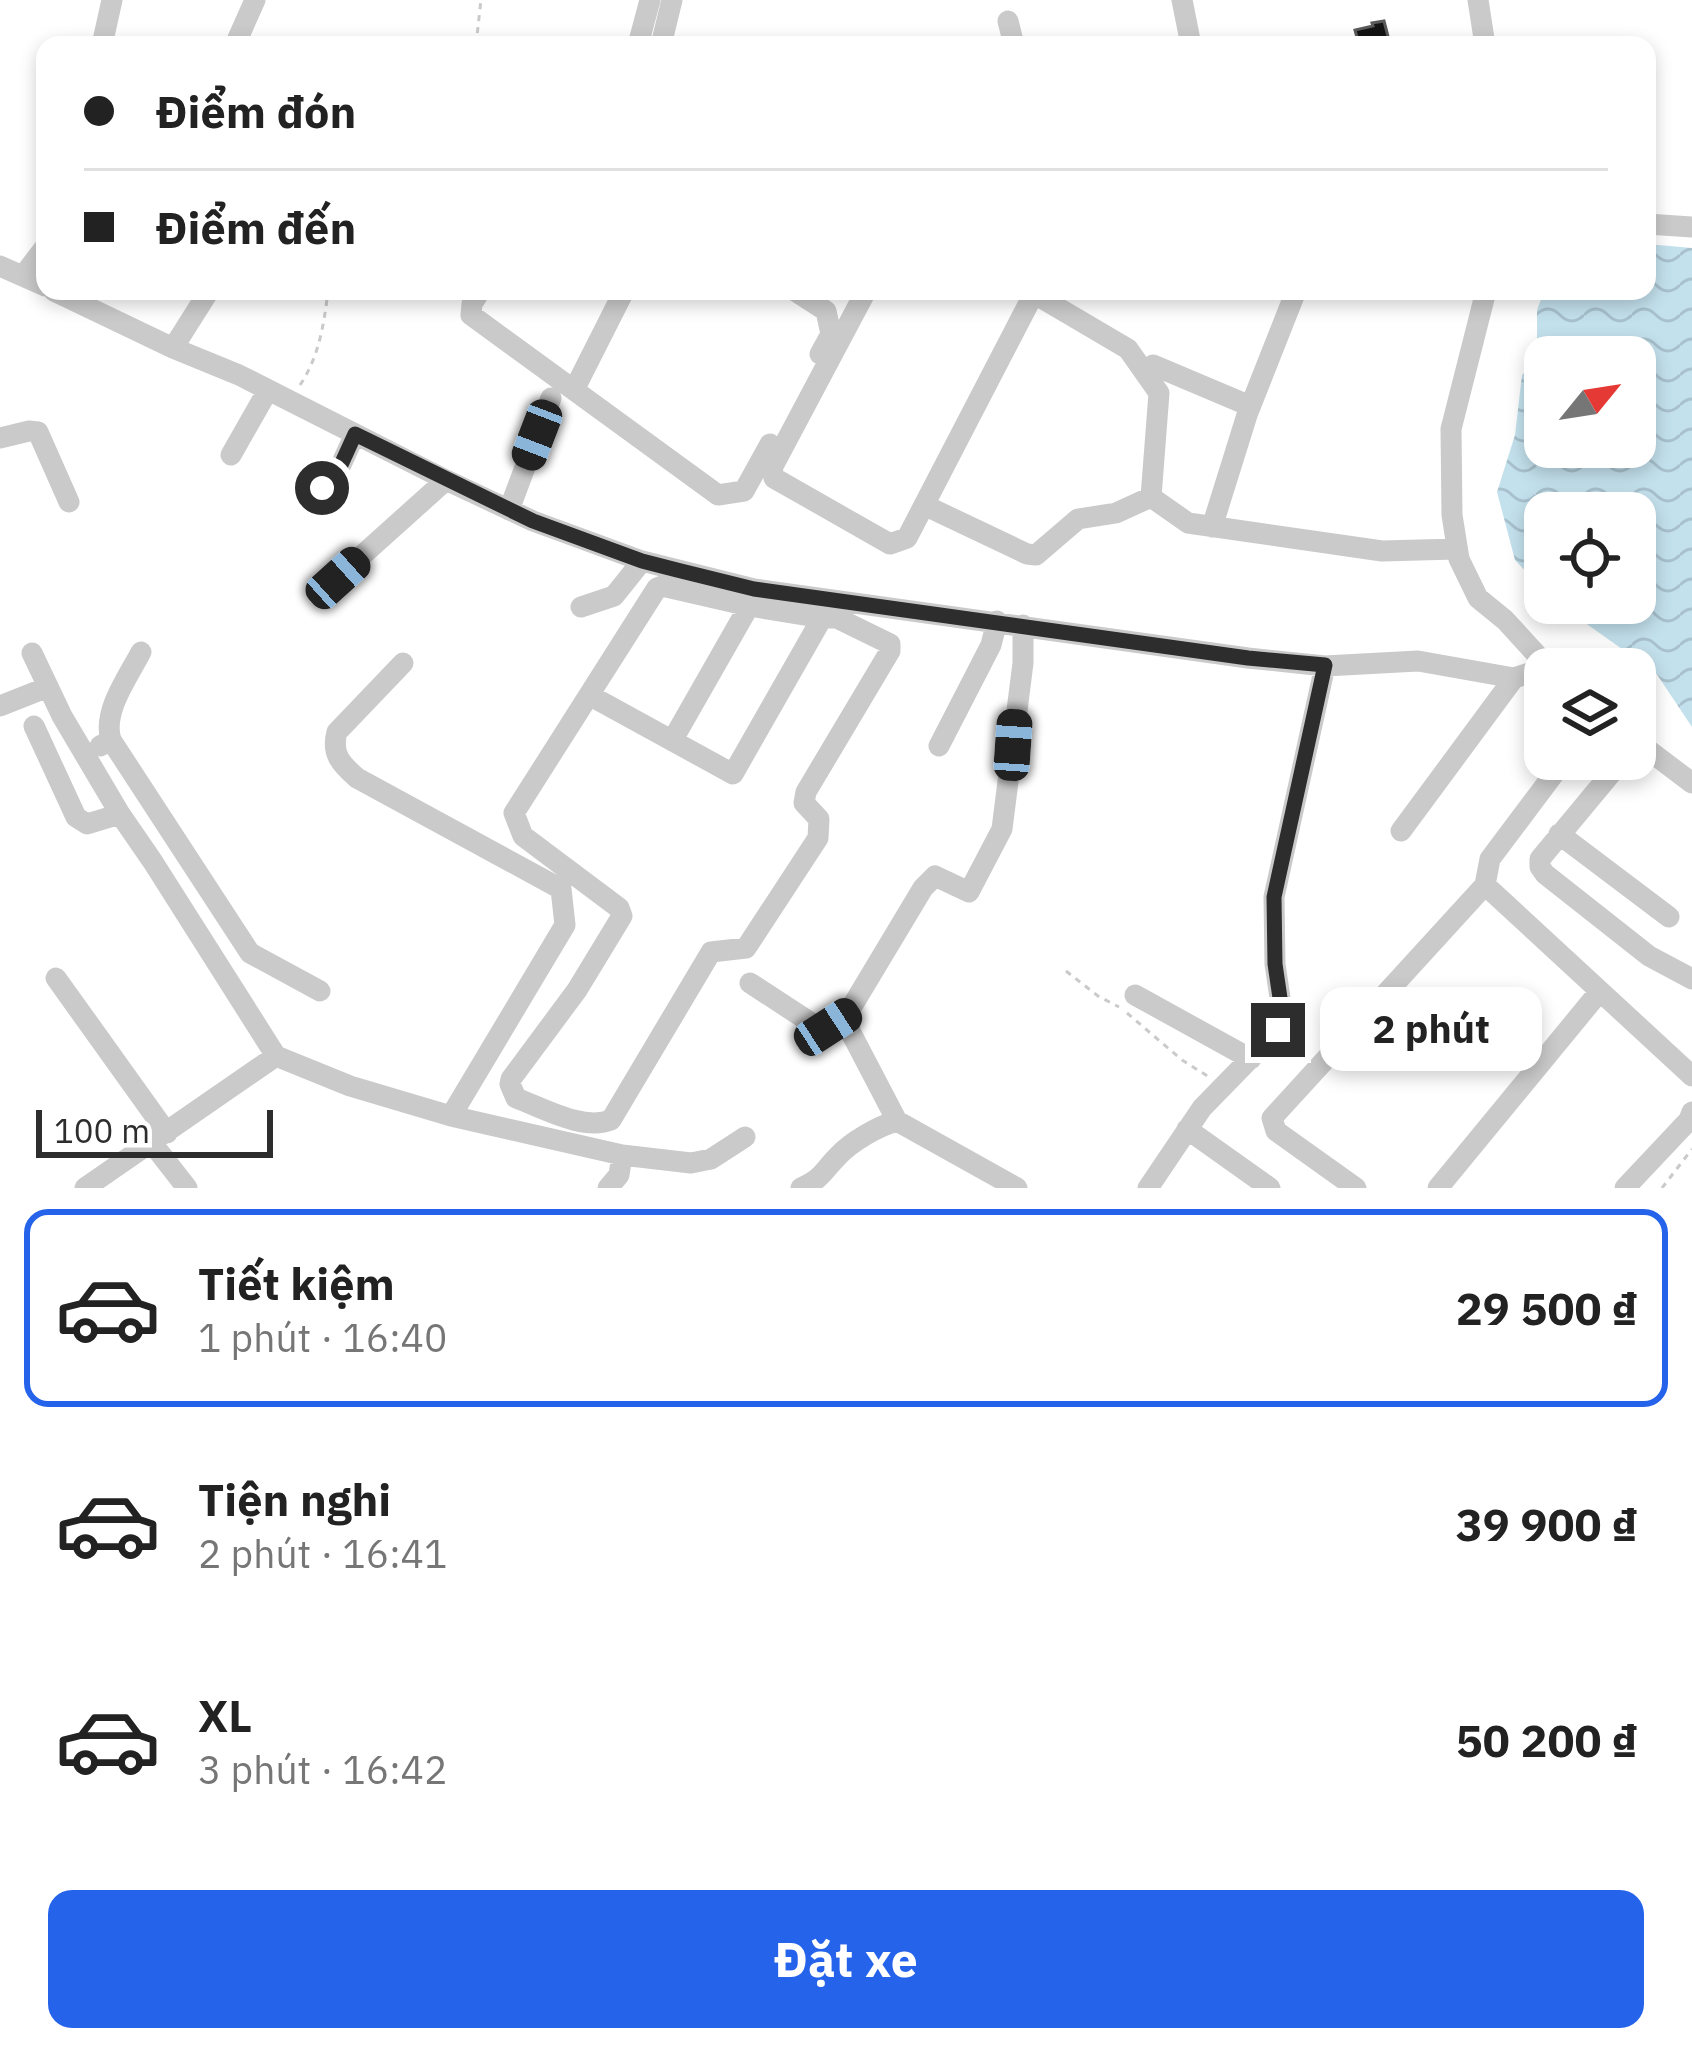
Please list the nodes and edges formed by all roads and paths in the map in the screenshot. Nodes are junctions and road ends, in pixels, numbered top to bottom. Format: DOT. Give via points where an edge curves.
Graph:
graph roads {
  1 [pos="112,0"];
  2 [pos="255,0"];
  3 [pos="481,0"];
  4 [pos="650,0"];
  5 [pos="672,0"];
  6 [pos="1182,0"];
  7 [pos="1478,0"];
  8 [pos="1009,21"];
  9 [pos="104,36"];
  10 [pos="239,36"];
  11 [pos="477,36"];
  12 [pos="640,36"];
  13 [pos="663,36"];
  14 [pos="1012,36"];
  15 [pos="1189,36"];
  16 [pos="1484,36"];
  17 [pos="1656,225"];
  18 [pos="1692,227"];
  19 [pos="36,252"];
  20 [pos="7,270"];
  21 [pos="36,282"];
  22 [pos="72,300"];
  23 [pos="203,300"];
  24 [pos="327,300"];
  25 [pos="474,300"];
  26 [pos="619,300"];
  27 [pos="810,300"];
  28 [pos="861,300"];
  29 [pos="1030,300"];
  30 [pos="1045,300"];
  31 [pos="1293,300"];
  32 [pos="1484,300"];
  33 [pos="173,349"];
  34 [pos="1153,365"];
  35 [pos="268,390"];
  36 [pos="574,390"];
  37 [pos="551,398"];
  38 [pos="289,401"];
  39 [pos="1250,406"];
  40 [pos="355,434"];
  41 [pos="0,438"];
  42 [pos="231,455"];
  43 [pos="446,481"];
  44 [pos="322,488"];
  45 [pos="1151,497"];
  46 [pos="69,502"];
  47 [pos="924,505"];
  48 [pos="509,510"];
  49 [pos="1212,526"];
  50 [pos="1457,549"];
  51 [pos="642,561"];
  52 [pos="338,578"];
  53 [pos="748,606"];
  54 [pos="581,607"];
  55 [pos="822,618"];
  56 [pos="998,622"];
  57 [pos="1023,625"];
  58 [pos="1531,648"];
  59 [pos="141,652"];
  60 [pos="32,653"];
  61 [pos="403,663"];
  62 [pos="1325,665"];
  63 [pos="1524,675"];
  64 [pos="1514,678"];
  65 [pos="48,687"];
  66 [pos="589,695"];
  67 [pos="0,706"];
  68 [pos="34,726"];
  69 [pos="111,740"];
  70 [pos="672,741"];
  71 [pos="939,746"];
  72 [pos="86,755"];
  73 [pos="1656,760"];
  74 [pos="1549,780"];
  75 [pos="1604,780"];
  76 [pos="1692,783"];
  77 [pos="120,814"];
  78 [pos="1401,831"];
  79 [pos="1558,834"];
  80 [pos="1485,885"];
  81 [pos="1669,916"];
  82 [pos="542,964"];
  83 [pos="1066,971"];
  84 [pos="56,978"];
  85 [pos="1692,980"];
  86 [pos="750,983"];
  87 [pos="577,990"];
  88 [pos="1600,991"];
  89 [pos="320,992"];
  90 [pos="1135,995"];
  91 [pos="848,1013"];
  92 [pos="276,1056"];
  93 [pos="1251,1059"];
  94 [pos="1692,1076"];
  95 [pos="1224,1087"];
  96 [pos="1692,1112"];
  97 [pos="451,1116"];
  98 [pos="897,1120"];
  99 [pos="1187,1129"];
  100 [pos="745,1137"];
  101 [pos="159,1138"];
  102 [pos="1692,1149"];
  103 [pos="622,1155"];
  104 [pos="821,1184"];
  105 [pos="85,1188"];
  106 [pos="187,1188"];
  107 [pos="608,1188"];
  108 [pos="1017,1188"];
  109 [pos="1148,1188"];
  110 [pos="1270,1188"];
  111 [pos="1356,1188"];
  112 [pos="1438,1188"];
  113 [pos="1625,1188"];
  114 [pos="1662,1188"];
  1 -- 9 [label="street"];
  2 -- 10 [label="street"];
  3 -- 11 [label="path"];
  4 -- 12 [label="street"];
  5 -- 13 [label="street"];
  6 -- 15 [label="street"];
  7 -- 16 [label="street"];
  8 -- 14 [label="street"];
  17 -- 18 [label="street"];
  19 -- 20 [label="street"];
  20 -- 21 [label="street"];
  22 -- 33 [label="street"];
  23 -- 33 [label="street"];
  24 -- 38 [label="path" via="310,370"];
  25 -- 36 [label="street" via="471,315"];
  26 -- 36 [label="street"];
  27 -- 36 [label="street" via="826,310 831,334 744,491 718,495"];
  28 -- 47 [label="street" via="772,468 774,478 890,544 907,538"];
  29 -- 47 [label="street"];
  30 -- 45 [label="street" via="1128,349 1159,393"];
  31 -- 39 [label="street"];
  32 -- 50 [label="street" via="1451,429"];
  33 -- 35 [label="street"];
  34 -- 39 [label="street"];
  35 -- 38 [label="street"];
  35 -- 42 [label="street"];
  37 -- 48 [label="street"];
  38 -- 40 [label="street"];
  39 -- 49 [label="street"];
  40 -- 43 [label="street"];
  40 -- 44 [label="street"];
  41 -- 46 [label="street" via="38,433"];
  43 -- 48 [label="street"];
  43 -- 52 [label="street"];
  45 -- 47 [label="street" via="1078,519 1036,555"];
  45 -- 49 [label="street" via="1188,523"];
  48 -- 51 [label="street"];
  49 -- 50 [label="street" via="1382,551"];
  50 -- 58 [label="street" via="1478,598"];
  51 -- 54 [label="street" via="614,596"];
  51 -- 56 [label="street" via="754,589"];
  53 -- 55 [label="street"];
  53 -- 66 [label="street" via="657,588"];
  53 -- 70 [label="street"];
  55 -- 70 [label="street" via="733,774"];
  55 -- 87 [label="street" via="838,618 890,651 806,792 818,838 746,948 711,952 611,1120 600,1124 516,1098 510,1084"];
  56 -- 57 [label="street"];
  56 -- 71 [label="street"];
  57 -- 62 [label="street"];
  57 -- 91 [label="street" via="1002,829 969,892 935,876 923,888"];
  59 -- 69 [label="street" via="115,704"];
  60 -- 65 [label="street"];
  61 -- 82 [label="street" via="337,732 337,758 357,778 561,890 566,925"];
  62 -- 64 [label="street" via="1418,662"];
  62 -- 93 [label="street" via="1274,897 1278,1030"];
  63 -- 64 [label="street"];
  64 -- 78 [label="street"];
  65 -- 67 [label="street"];
  65 -- 72 [label="street"];
  66 -- 70 [label="street"];
  66 -- 87 [label="street" via="514,814 523,836 622,916"];
  68 -- 77 [label="street" via="76,817 87,824"];
  69 -- 72 [label="street"];
  69 -- 89 [label="street" via="250,953"];
  72 -- 77 [label="street"];
  73 -- 76 [label="street"];
  74 -- 80 [label="street" via="1490,859"];
  75 -- 79 [label="street"];
  77 -- 92 [label="street"];
  79 -- 81 [label="street"];
  79 -- 85 [label="street" via="1540,859 1545,874"];
  80 -- 88 [label="street"];
  80 -- 111 [label="street" via="1273,1118 1276,1131"];
  82 -- 87 [label="street"];
  82 -- 97 [label="street"];
  83 -- 95 [label="path"];
  84 -- 101 [label="street"];
  86 -- 91 [label="street" via="823,1030"];
  88 -- 94 [label="street"];
  88 -- 112 [label="street"];
  90 -- 93 [label="street"];
  91 -- 98 [label="street"];
  92 -- 97 [label="street"];
  92 -- 101 [label="street"];
  93 -- 95 [label="street"];
  95 -- 99 [label="street"];
  96 -- 113 [label="street"];
  97 -- 103 [label="street"];
  98 -- 104 [label="street" via="838,1155"];
  98 -- 108 [label="street"];
  99 -- 109 [label="street"];
  99 -- 110 [label="street"];
  100 -- 103 [label="street" via="691,1163"];
  101 -- 105 [label="street"];
  101 -- 106 [label="street"];
  102 -- 114 [label="path"];
  103 -- 107 [label="street"];
}
